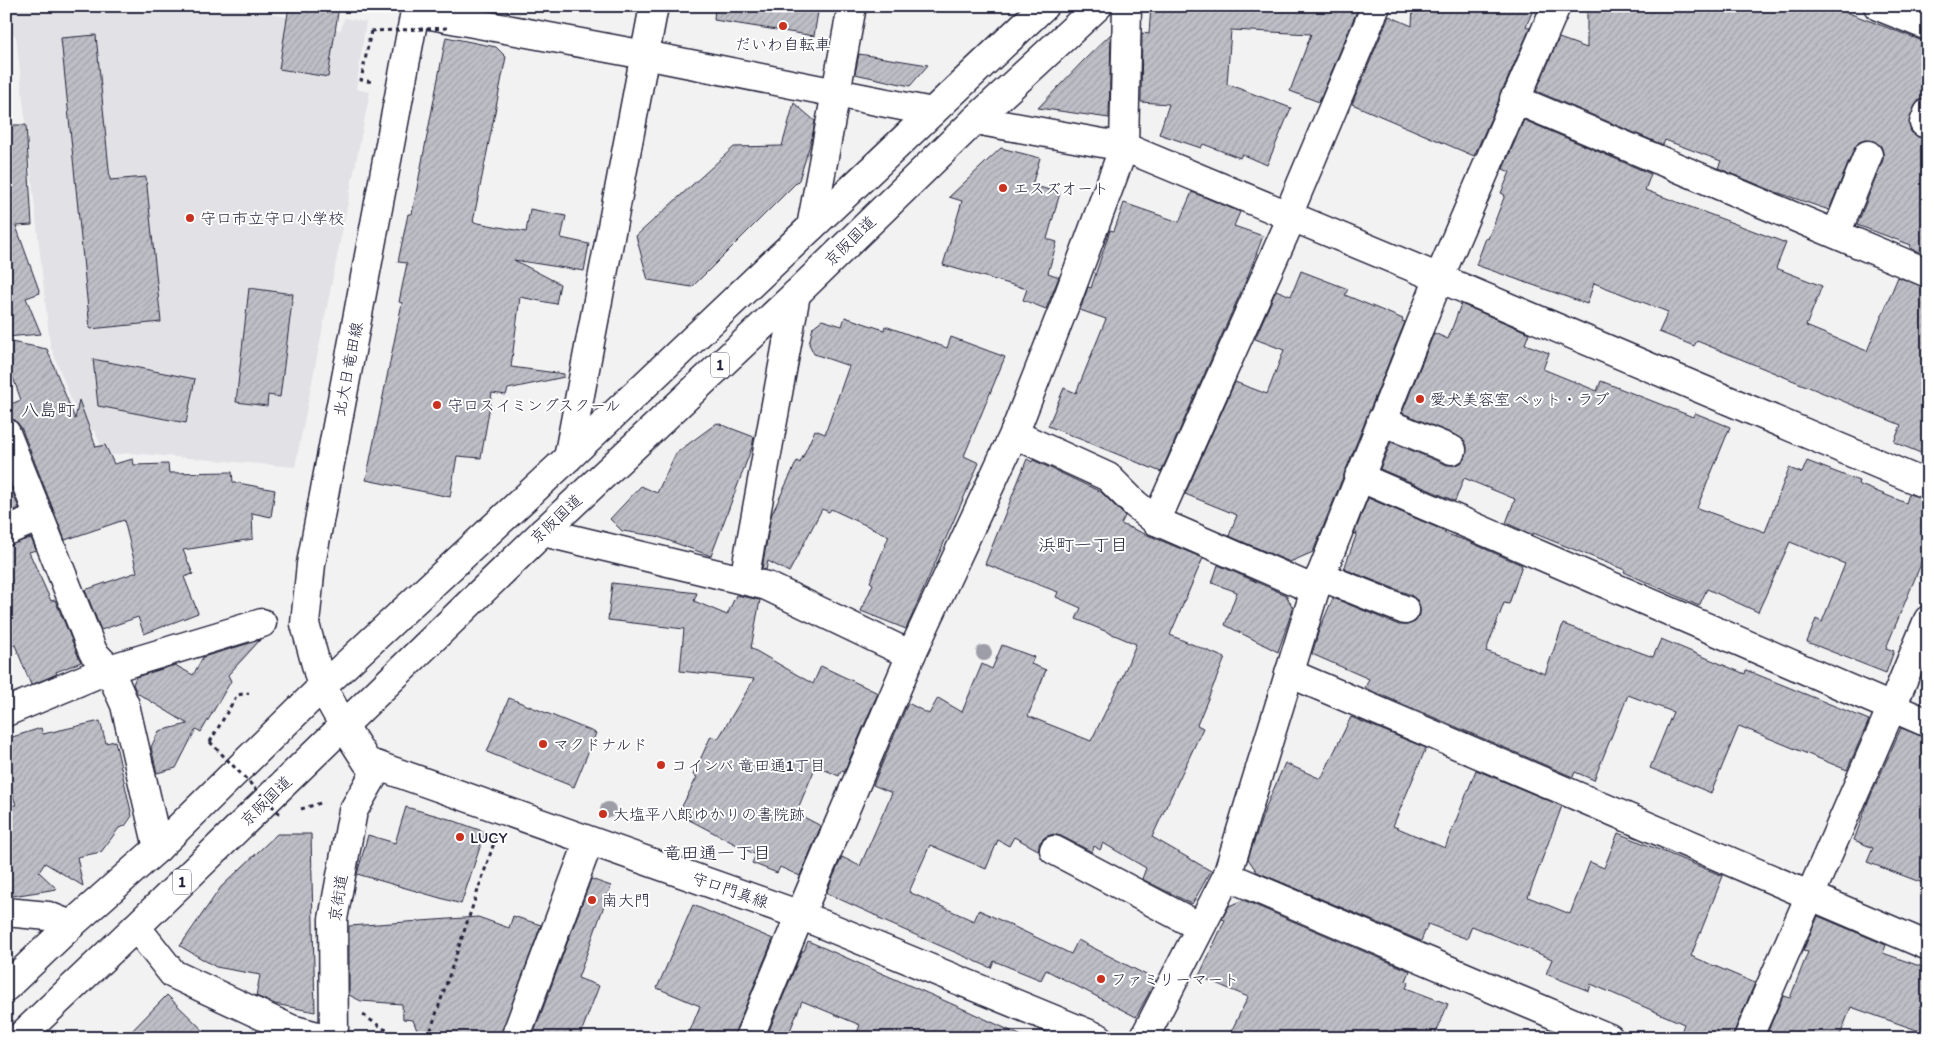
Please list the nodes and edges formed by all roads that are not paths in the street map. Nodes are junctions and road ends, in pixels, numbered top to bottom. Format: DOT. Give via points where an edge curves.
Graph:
graph roads {
  1 [pos="654,6"];
  2 [pos="852,6"];
  3 [pos="1044,6"];
  4 [pos="1098,6"];
  5 [pos="1127,6"];
  6 [pos="1376,6"];
  7 [pos="1556,6"];
  8 [pos="1878,6"];
  9 [pos="416,9"];
  10 [pos="1928,26"];
  11 [pos="645,55"];
  12 [pos="835,93"];
  13 [pos="1514,99"];
  14 [pos="932,112"];
  15 [pos="975,120"];
  16 [pos="1124,147"];
  17 [pos="1868,155"];
  18 [pos="1290,216"];
  19 [pos="811,227"];
  20 [pos="1836,234"];
  21 [pos="1928,273"];
  22 [pos="1439,278"];
  23 [pos="796,294"];
  24 [pos="1382,421"];
  25 [pos="6,433"];
  26 [pos="1014,434"];
  27 [pos="1452,450"];
  28 [pos="568,458"];
  29 [pos="1359,477"];
  30 [pos="1928,485"];
  31 [pos="39,517"];
  32 [pos="1156,521"];
  33 [pos="6,531"];
  34 [pos="542,532"];
  35 [pos="744,580"];
  36 [pos="1317,583"];
  37 [pos="1405,610"];
  38 [pos="1928,620"];
  39 [pos="262,623"];
  40 [pos="911,655"];
  41 [pos="109,669"];
  42 [pos="1289,673"];
  43 [pos="322,687"];
  44 [pos="1892,707"];
  45 [pos="6,712"];
  46 [pos="1928,722"];
  47 [pos="344,726"];
  48 [pos="379,766"];
  49 [pos="589,841"];
  50 [pos="158,848"];
  51 [pos="1054,850"];
  52 [pos="1227,876"];
  53 [pos="1810,895"];
  54 [pos="6,912"];
  55 [pos="800,915"];
  56 [pos="71,925"];
  57 [pos="136,927"];
  58 [pos="1200,927"];
  59 [pos="1928,946"];
  60 [pos="6,987"];
  61 [pos="19,1038"];
  62 [pos="325,1038"];
  63 [pos="334,1038"];
  64 [pos="515,1038"];
  65 [pos="749,1038"];
  66 [pos="1099,1038"];
  67 [pos="1144,1038"];
  68 [pos="1608,1038"];
  69 [pos="1748,1038"];
  1 -- 11 [label="main road"];
  2 -- 12 [label="main road"];
  3 -- 14 [label="main road, 1"];
  4 -- 15 [label="main road, 京阪国道 / 1"];
  5 -- 16 [label="main road"];
  6 -- 18 [label="main road"];
  7 -- 13 [label="main road"];
  8 -- 10 [label="main road"];
  9 -- 11 [label="main road"];
  9 -- 43 [label="main road, 北大日竜田線" via="311,564 305,624"];
  11 -- 12 [label="main road"];
  11 -- 28 [label="main road"];
  12 -- 14 [label="main road"];
  12 -- 19 [label="main road"];
  13 -- 20 [label="main road"];
  13 -- 22 [label="main road"];
  14 -- 19 [label="main road, 1"];
  15 -- 16 [label="main road"];
  15 -- 23 [label="main road, 京阪国道 / 1"];
  16 -- 18 [label="main road"];
  16 -- 26 [label="main road"];
  17 -- 20 [label="main road"];
  18 -- 22 [label="main road"];
  18 -- 32 [label="main road"];
  19 -- 28 [label="main road, 1"];
  20 -- 21 [label="main road"];
  22 -- 24 [label="main road"];
  22 -- 30 [label="main road"];
  23 -- 34 [label="main road, 京阪国道 / 1"];
  23 -- 35 [label="main road"];
  24 -- 27 [label="main road"];
  24 -- 29 [label="main road"];
  25 -- 31 [label="main road"];
  26 -- 32 [label="main road" via="1108,477"];
  26 -- 40 [label="main road"];
  28 -- 43 [label="main road, 1"];
  29 -- 36 [label="main road"];
  29 -- 44 [label="main road"];
  31 -- 33 [label="main road"];
  31 -- 41 [label="main road" via="94,652"];
  32 -- 36 [label="main road"];
  34 -- 35 [label="main road"];
  34 -- 47 [label="main road, 京阪国道 / 1"];
  35 -- 40 [label="main road" via="767,586"];
  36 -- 37 [label="main road"];
  36 -- 42 [label="main road"];
  38 -- 44 [label="main road"];
  39 -- 41 [label="main road"];
  40 -- 55 [label="main road"];
  41 -- 45 [label="main road"];
  41 -- 50 [label="main road" via="124,705"];
  42 -- 52 [label="main road"];
  42 -- 53 [label="main road"];
  43 -- 47 [label="main road, 北大日竜田線"];
  43 -- 50 [label="main road, 1"];
  44 -- 46 [label="main road"];
  44 -- 53 [label="main road"];
  47 -- 48 [label="main road, 守口門真線" via="367,762"];
  47 -- 57 [label="main road, 京阪国道 / 1"];
  48 -- 49 [label="main road, 守口門真線"];
  48 -- 63 [label="main road, 京街道" via="353,811 333,919"];
  49 -- 55 [label="main road, 守口門真線"];
  49 -- 64 [label="main road"];
  50 -- 56 [label="main road, 1"];
  51 -- 58 [label="main road"];
  52 -- 58 [label="main road"];
  52 -- 68 [label="main road"];
  53 -- 59 [label="main road"];
  53 -- 69 [label="main road"];
  54 -- 56 [label="main road" via="48,916"];
  55 -- 65 [label="main road"];
  55 -- 66 [label="main road, 守口門真線"];
  56 -- 60 [label="main road, 1"];
  57 -- 61 [label="main road, 京阪国道 / 1"];
  57 -- 62 [label="main road" via="173,974 291,1029"];
  58 -- 67 [label="main road"];
}
